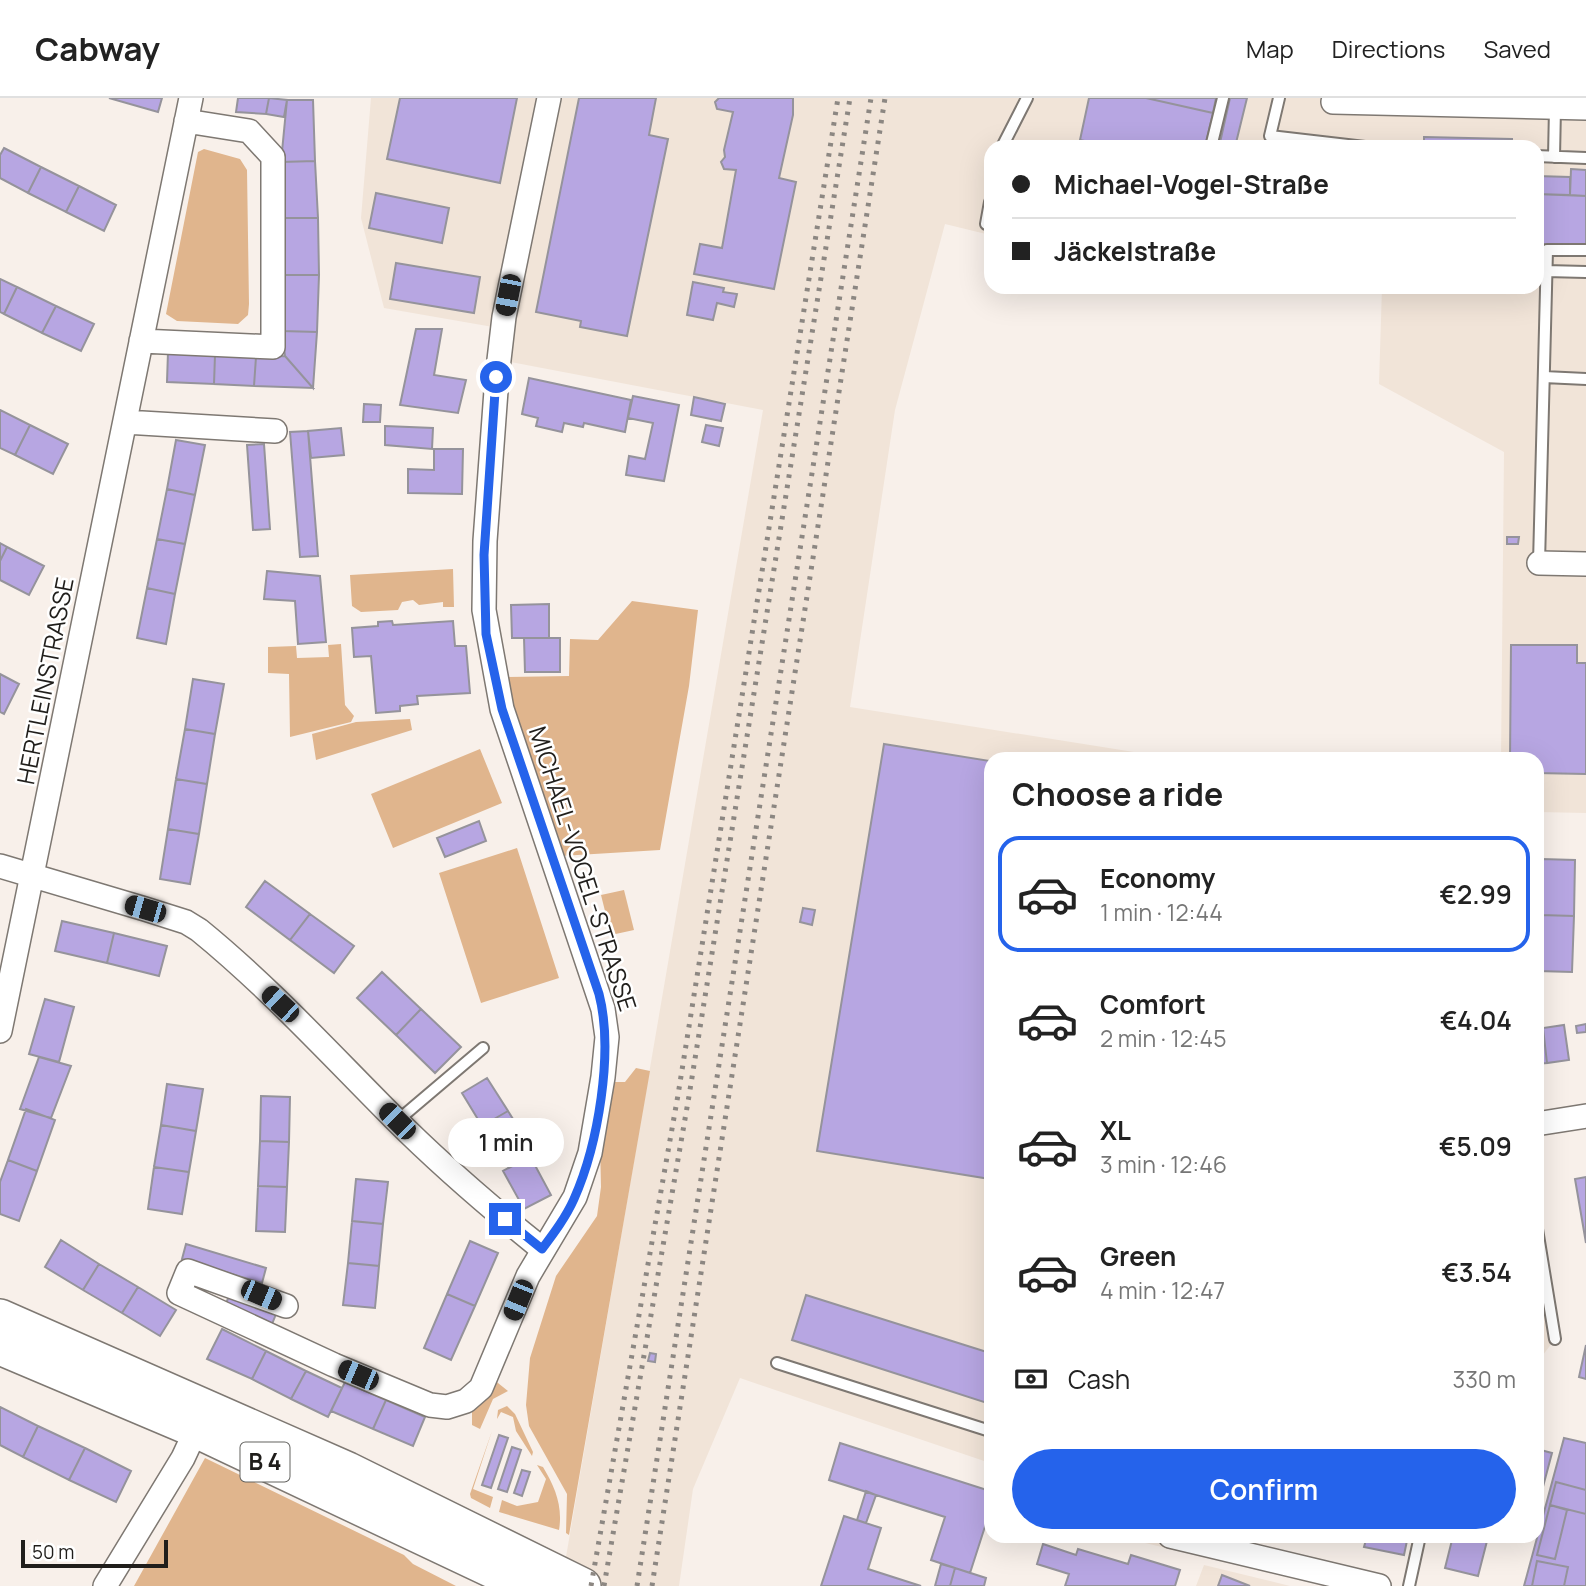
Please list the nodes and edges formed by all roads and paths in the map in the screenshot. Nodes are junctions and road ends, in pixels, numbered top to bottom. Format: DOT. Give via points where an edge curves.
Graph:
graph roads {
  1 [pos="549,98"];
  2 [pos="1027,98"];
  3 [pos="1223,98"];
  4 [pos="1279,98"];
  5 [pos="1329,99"];
  6 [pos="1519,102"];
  7 [pos="1555,108"];
  8 [pos="1586,108"];
  9 [pos="189,109"];
  10 [pos="1006,140"];
  11 [pos="1213,140"];
  12 [pos="1269,140"];
  13 [pos="1544,156"];
  14 [pos="1554,157"];
  15 [pos="1586,158"];
  16 [pos="1586,250"];
  17 [pos="1546,271"];
  18 [pos="1586,272"];
  19 [pos="141,341"];
  20 [pos="1544,377"];
  21 [pos="1586,379"];
  22 [pos="125,422"];
  23 [pos="275,431"];
  24 [pos="1539,563"];
  25 [pos="1586,564"];
  26 [pos="0,866"];
  27 [pos="32,876"];
  28 [pos="0,1031"];
  29 [pos="483,1048"];
  30 [pos="1586,1116"];
  31 [pos="397,1121"];
  32 [pos="1544,1123"];
  33 [pos="542,1249"];
  34 [pos="1544,1272"];
  35 [pos="286,1306"];
  36 [pos="0,1317"];
  37 [pos="1555,1339"];
  38 [pos="0,1347"];
  39 [pos="777,1363"];
  40 [pos="984,1429"];
  41 [pos="196,1430"];
  42 [pos="1199,1543"];
  43 [pos="1418,1543"];
  44 [pos="536,1577"];
  45 [pos="105,1586"];
  46 [pos="583,1586"];
  47 [pos="1379,1586"];
  48 [pos="1409,1586"];
  1 -- 33 [label="street, MICHAEL-VOGEL-STRASSE" via="508,295 496,377 484,610 502,709 599,994 607,1037 590,1153 572,1205"];
  2 -- 10 [label="lane"];
  3 -- 11 [label="lane"];
  4 -- 12 [label="lane"];
  5 -- 6 [label="street"];
  6 -- 7 [label="street"];
  7 -- 8 [label="street"];
  7 -- 14 [label="lane"];
  9 -- 19 [label="street, HERTLEINSTRASSE"];
  9 -- 19 [label="street, HERTLEINSTRASSE" via="249,131 273,157 273,347"];
  13 -- 14 [label="lane"];
  14 -- 15 [label="lane"];
  16 -- 17 [label="lane" via="1546,250"];
  17 -- 18 [label="lane"];
  17 -- 20 [label="lane"];
  19 -- 22 [label="street, HERTLEINSTRASSE"];
  20 -- 21 [label="lane"];
  20 -- 24 [label="lane"];
  22 -- 23 [label="street"];
  22 -- 27 [label="street, HERTLEINSTRASSE"];
  24 -- 25 [label="street"];
  26 -- 27 [label="street"];
  27 -- 28 [label="street, HERTLEINSTRASSE"];
  27 -- 31 [label="street" via="199,930"];
  29 -- 31 [label="lane"];
  30 -- 32 [label="street"];
  31 -- 33 [label="street"];
  33 -- 35 [label="street, MICHAEL-VOGEL-STRASSE" via="481,1388 455,1405 430,1405 179,1293 188,1271"];
  34 -- 37 [label="lane"];
  36 -- 44 [label="main road, B 4" via="348,1470"];
  38 -- 41 [label="main road, B 4"];
  39 -- 40 [label="lane"];
  41 -- 44 [label="main road, B 4"];
  41 -- 45 [label="street"];
  42 -- 47 [label="street"];
  43 -- 48 [label="lane"];
  44 -- 46 [label="main road, B 4"];
}
